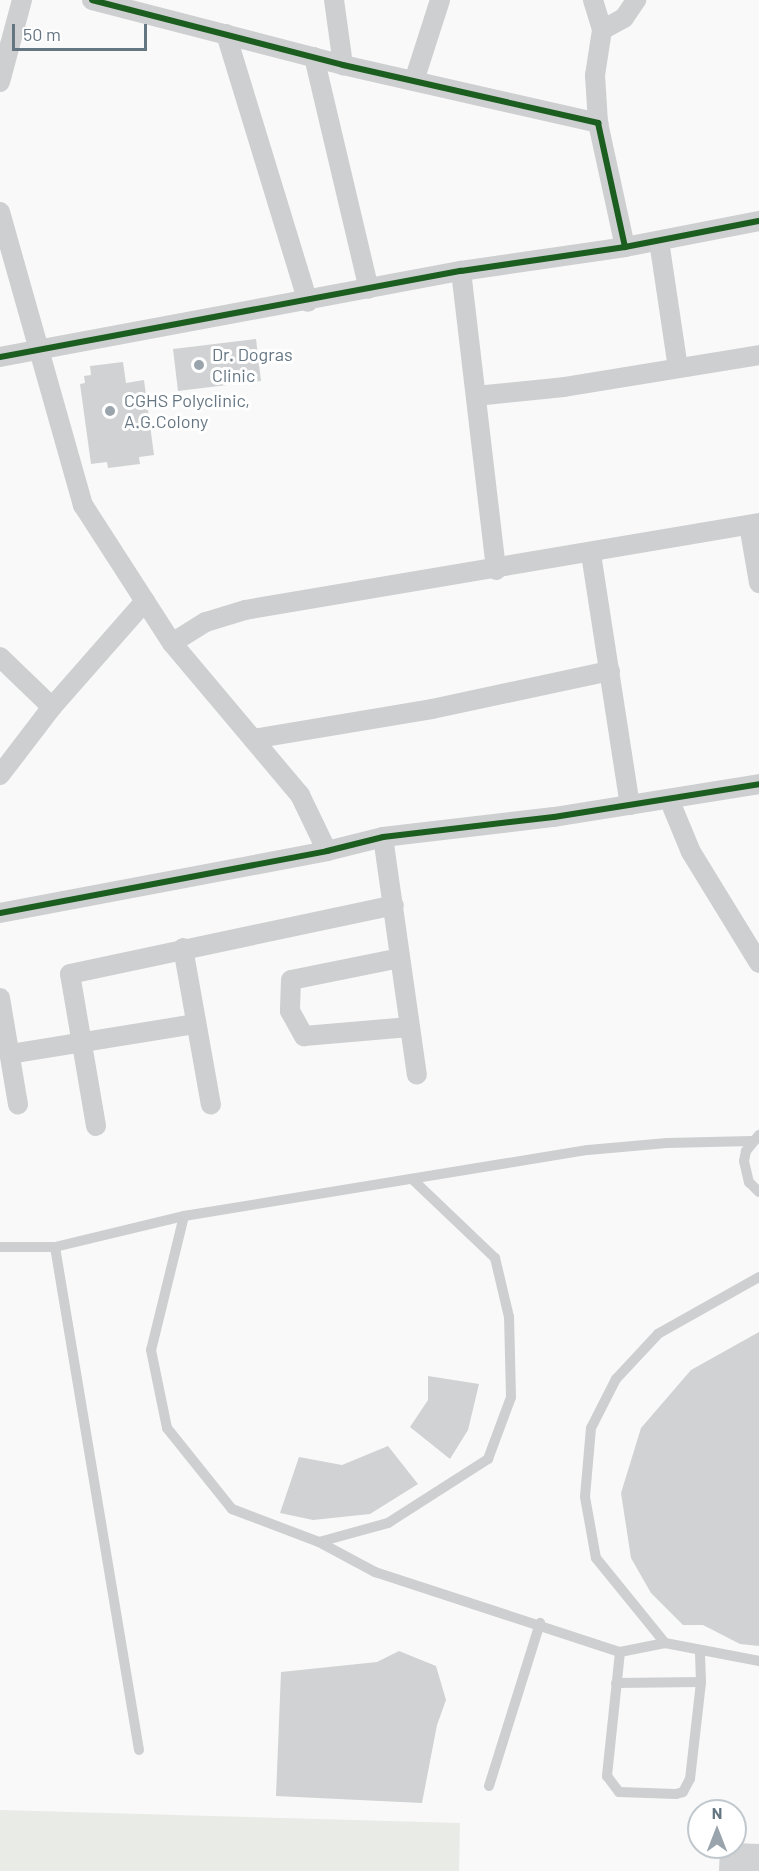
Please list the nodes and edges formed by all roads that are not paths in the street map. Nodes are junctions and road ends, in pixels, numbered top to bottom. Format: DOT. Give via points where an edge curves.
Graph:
graph roads {
  1 [pos="22,0"];
  2 [pos="92,0"];
  3 [pos="334,0"];
  4 [pos="440,0"];
  5 [pos="593,0"];
  6 [pos="636,0"];
  7 [pos="602,30"];
  8 [pos="226,34"];
  9 [pos="314,57"];
  10 [pos="343,65"];
  11 [pos="414,81"];
  12 [pos="0,82"];
  13 [pos="597,123"];
  14 [pos="0,212"];
  15 [pos="759,221"];
  16 [pos="659,241"];
  17 [pos="625,247"];
  18 [pos="462,271"];
  19 [pos="369,290"];
  20 [pos="308,302"];
  21 [pos="36,351"];
  22 [pos="759,355"];
  23 [pos="0,357"];
  24 [pos="678,368"];
  25 [pos="476,396"];
  26 [pos="754,524"];
  27 [pos="591,554"];
  28 [pos="496,570"];
  29 [pos="759,583"];
  30 [pos="145,601"];
  31 [pos="172,643"];
  32 [pos="0,657"];
  33 [pos="610,671"];
  34 [pos="52,707"];
  35 [pos="253,739"];
  36 [pos="0,775"];
  37 [pos="759,784"];
  38 [pos="669,799"];
  39 [pos="630,805"];
  40 [pos="383,837"];
  41 [pos="327,851"];
  42 [pos="394,905"];
  43 [pos="0,913"];
  44 [pos="183,948"];
  45 [pos="400,958"];
  46 [pos="759,963"];
  47 [pos="0,998"];
  48 [pos="196,1024"];
  49 [pos="410,1027"];
  50 [pos="82,1044"];
  51 [pos="10,1054"];
  52 [pos="417,1076"];
  53 [pos="18,1104"];
  54 [pos="211,1105"];
  55 [pos="96,1126"];
  56 [pos="755,1138"];
  57 [pos="412,1179"];
  58 [pos="759,1192"];
  59 [pos="184,1216"];
  60 [pos="55,1246"];
  61 [pos="0,1247"];
  62 [pos="759,1278"];
  63 [pos="319,1542"];
  64 [pos="540,1623"];
  65 [pos="665,1643"];
  66 [pos="621,1652"];
  67 [pos="700,1652"];
  68 [pos="759,1661"];
  69 [pos="701,1682"];
  70 [pos="616,1683"];
  71 [pos="139,1750"];
  72 [pos="489,1786"];
  1 -- 12 [label="street"];
  2 -- 8 [label="street"];
  3 -- 10 [label="street"];
  4 -- 11 [label="street"];
  5 -- 7 [label="street"];
  6 -- 7 [label="street" via="624,18"];
  7 -- 13 [label="street" via="594,84"];
  8 -- 9 [label="street"];
  8 -- 20 [label="street"];
  9 -- 10 [label="street"];
  9 -- 19 [label="street"];
  10 -- 11 [label="street"];
  11 -- 13 [label="street"];
  13 -- 17 [label="street"];
  14 -- 21 [label="street"];
  15 -- 16 [label="street"];
  16 -- 17 [label="street"];
  16 -- 24 [label="street"];
  17 -- 18 [label="street"];
  18 -- 19 [label="street"];
  18 -- 25 [label="street"];
  19 -- 20 [label="street"];
  20 -- 21 [label="street"];
  21 -- 23 [label="street"];
  21 -- 30 [label="street" via="83,506"];
  22 -- 24 [label="street"];
  24 -- 25 [label="street"];
  25 -- 28 [label="street"];
  26 -- 27 [label="street"];
  26 -- 29 [label="street"];
  27 -- 28 [label="street"];
  27 -- 33 [label="street"];
  28 -- 31 [label="street" via="245,610 206,622"];
  30 -- 31 [label="street"];
  30 -- 34 [label="street"];
  31 -- 35 [label="street"];
  32 -- 34 [label="street"];
  33 -- 35 [label="street" via="432,709"];
  33 -- 39 [label="street"];
  34 -- 36 [label="street"];
  35 -- 41 [label="street" via="300,795"];
  37 -- 38 [label="street"];
  38 -- 39 [label="street"];
  38 -- 46 [label="street" via="691,852"];
  39 -- 40 [label="street"];
  40 -- 41 [label="street"];
  40 -- 42 [label="street"];
  41 -- 43 [label="street"];
  42 -- 44 [label="street"];
  42 -- 45 [label="street"];
  44 -- 48 [label="street"];
  44 -- 50 [label="street" via="70,974"];
  45 -- 49 [label="street"];
  45 -- 49 [label="street" via="291,980 290,1011 304,1036"];
  47 -- 51 [label="street"];
  48 -- 50 [label="street"];
  48 -- 54 [label="street"];
  49 -- 52 [label="street"];
  50 -- 51 [label="street"];
  50 -- 55 [label="street"];
  51 -- 53 [label="street"];
  56 -- 57 [label="lane" via="588,1150"];
  56 -- 58 [label="lane" via="744,1161 745,1172"];
  57 -- 59 [label="lane"];
  57 -- 63 [label="lane" via="495,1258 509,1317 512,1397 488,1459 388,1523"];
  59 -- 60 [label="lane"];
  59 -- 63 [label="lane" via="151,1350 167,1428 232,1509"];
  60 -- 61 [label="lane"];
  60 -- 71 [label="lane"];
  62 -- 65 [label="lane" via="658,1334 616,1379 591,1428 585,1497 596,1558"];
  63 -- 64 [label="lane" via="375,1572"];
  64 -- 66 [label="lane"];
  64 -- 72 [label="lane"];
  65 -- 66 [label="lane"];
  65 -- 67 [label="lane"];
  66 -- 70 [label="lane"];
  67 -- 68 [label="lane"];
  67 -- 69 [label="lane"];
  69 -- 70 [label="lane"];
  69 -- 70 [label="lane" via="690,1779 683,1791 676,1794 619,1791 611,1785 607,1776"];
}
